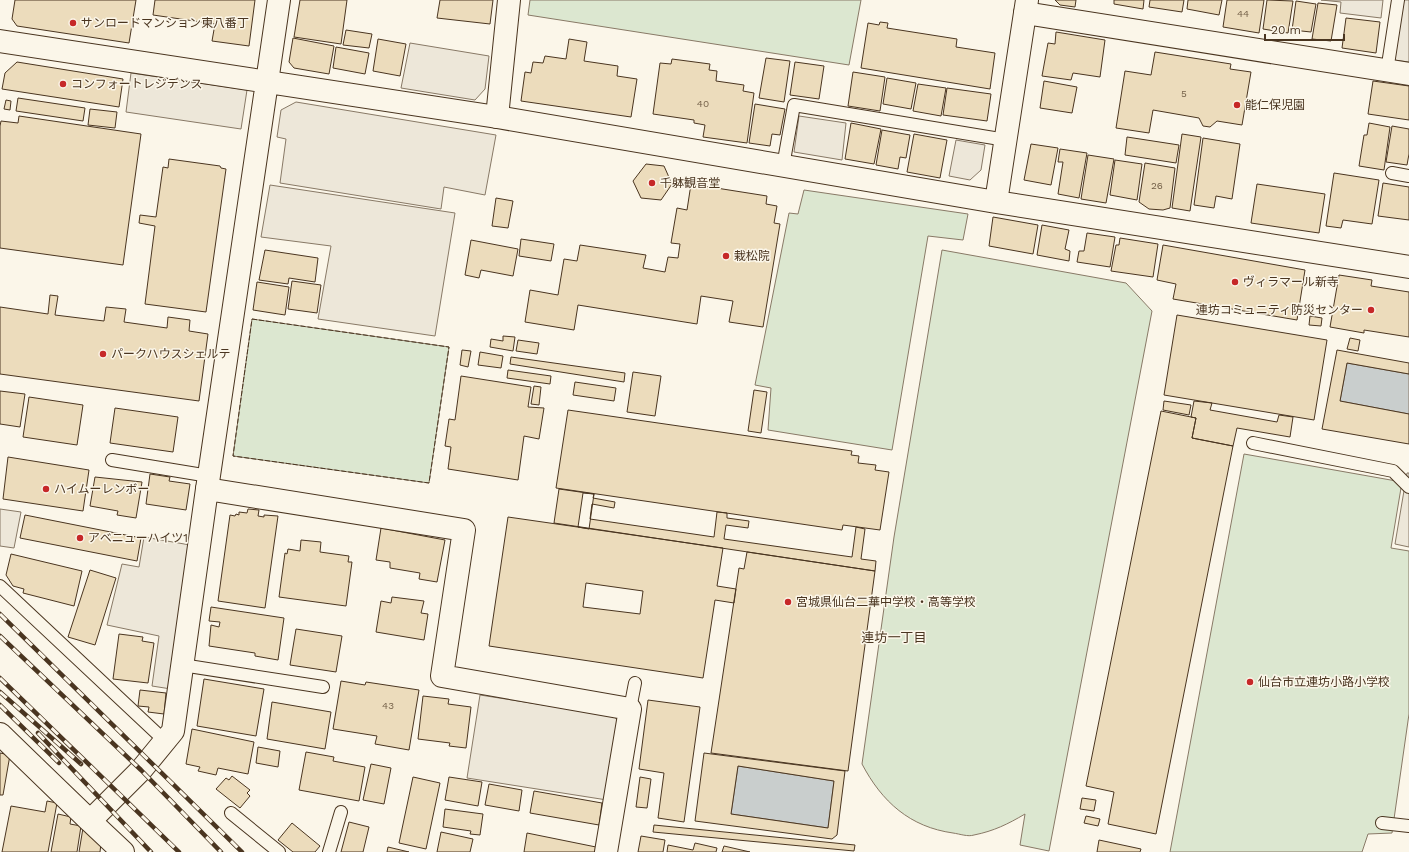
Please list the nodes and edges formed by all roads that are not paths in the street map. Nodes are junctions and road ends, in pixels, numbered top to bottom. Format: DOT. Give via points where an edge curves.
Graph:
graph roads {
  1 [pos="279,0"];
  2 [pos="509,0"];
  3 [pos="1398,0"];
  4 [pos="1026,6"];
  5 [pos="0,41"];
  6 [pos="1388,71"];
  7 [pos="1409,74"];
  8 [pos="267,82"];
  9 [pos="497,117"];
  10 [pos="1006,140"];
  11 [pos="784,166"];
  12 [pos="1392,173"];
  13 [pos="1409,176"];
  14 [pos="996,202"];
  15 [pos="1409,267"];
  16 [pos="1253,443"];
  17 [pos="112,460"];
  18 [pos="208,482"];
  19 [pos="1409,487"];
  20 [pos="0,586"];
  21 [pos="182,665"];
  22 [pos="635,683"];
  23 [pos="323,687"];
  24 [pos="630,709"];
  25 [pos="0,734"];
  26 [pos="165,741"];
  27 [pos="341,812"];
  28 [pos="231,813"];
  29 [pos="90,821"];
  30 [pos="1382,823"];
  31 [pos="1409,826"];
  32 [pos="123,852"];
  33 [pos="279,852"];
  34 [pos="329,852"];
  35 [pos="606,852"];
  1 -- 8 [label="street"];
  2 -- 9 [label="street"];
  3 -- 6 [label="lane"];
  4 -- 6 [label="street"];
  4 -- 10 [label="street"];
  5 -- 8 [label="street"];
  6 -- 7 [label="street"];
  8 -- 9 [label="street"];
  8 -- 18 [label="street"];
  9 -- 11 [label="street"];
  10 -- 11 [label="lane" via="794,105"];
  10 -- 14 [label="street"];
  11 -- 14 [label="street"];
  12 -- 13 [label="lane"];
  14 -- 15 [label="street"];
  16 -- 19 [label="lane" via="1393,471"];
  17 -- 18 [label="lane"];
  18 -- 21 [label="street"];
  18 -- 24 [label="street" via="464,530 442,676"];
  20 -- 26 [label="lane"];
  21 -- 23 [label="lane"];
  21 -- 26 [label="street" via="173,731"];
  22 -- 24 [label="lane"];
  24 -- 35 [label="street"];
  25 -- 29 [label="street"];
  26 -- 29 [label="street" via="141,770"];
  27 -- 34 [label="lane"];
  28 -- 33 [label="lane"];
  29 -- 32 [label="street"];
  30 -- 31 [label="lane"];
}
